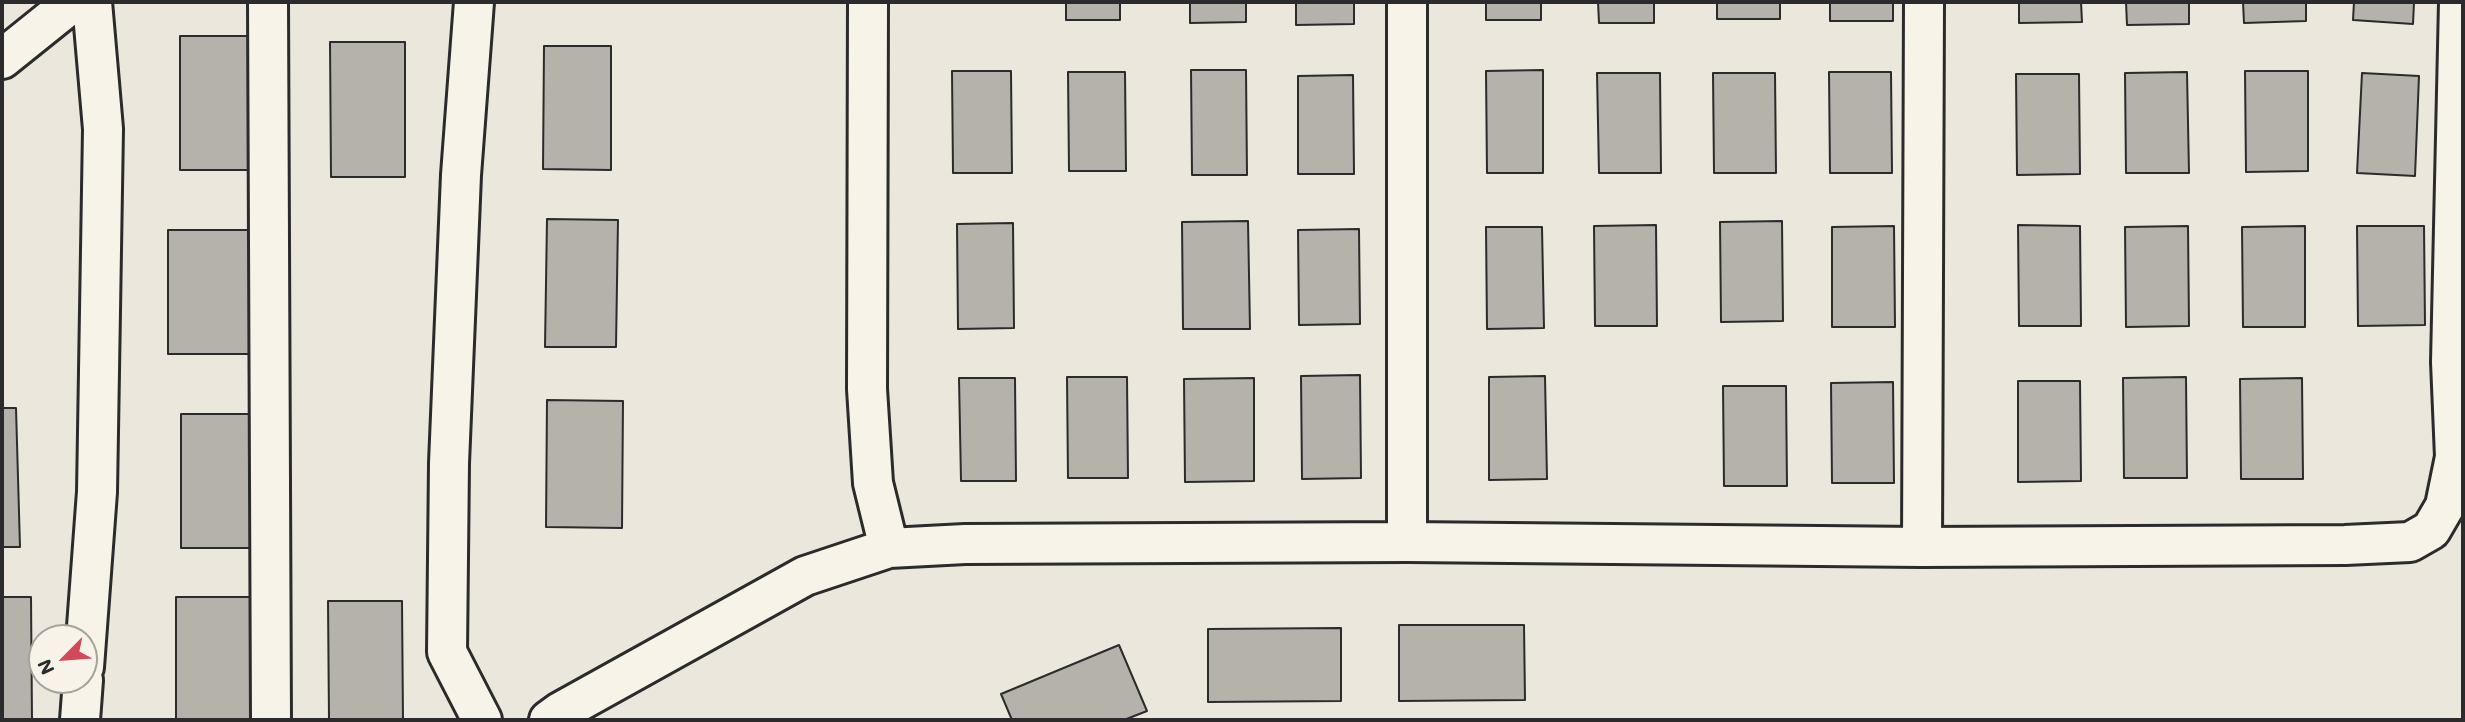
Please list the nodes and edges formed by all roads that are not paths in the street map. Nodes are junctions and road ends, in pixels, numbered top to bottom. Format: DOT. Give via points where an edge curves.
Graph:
graph roads {
  1 [pos="73,2"];
  2 [pos="92,2"];
  3 [pos="268,2"];
  4 [pos="474,2"];
  5 [pos="868,2"];
  6 [pos="1407,2"];
  7 [pos="1924,2"];
  8 [pos="2459,2"];
  9 [pos="2,59"];
  10 [pos="2457,361"];
  11 [pos="1407,542"];
  12 [pos="1922,547"];
  13 [pos="889,548"];
  14 [pos="87,624"];
  15 [pos="82,694"];
  16 [pos="80,720"];
  17 [pos="271,720"];
  18 [pos="482,720"];
  19 [pos="549,720"];
  1 -- 9 [label="street"];
  2 -- 14 [label="street" via="103,129 97,492"];
  3 -- 17 [label="street"];
  4 -- 18 [label="street" via="458,244 447,652"];
  5 -- 13 [label="street" via="867,389 873,483"];
  6 -- 11 [label="street"];
  7 -- 12 [label="street"];
  8 -- 10 [label="street"];
  10 -- 12 [label="street" via="2455,457 2445,506 2431,530 2410,542"];
  11 -- 12 [label="street"];
  11 -- 13 [label="street"];
  13 -- 19 [label="street" via="805,576"];
  15 -- 16 [label="street"];
}
